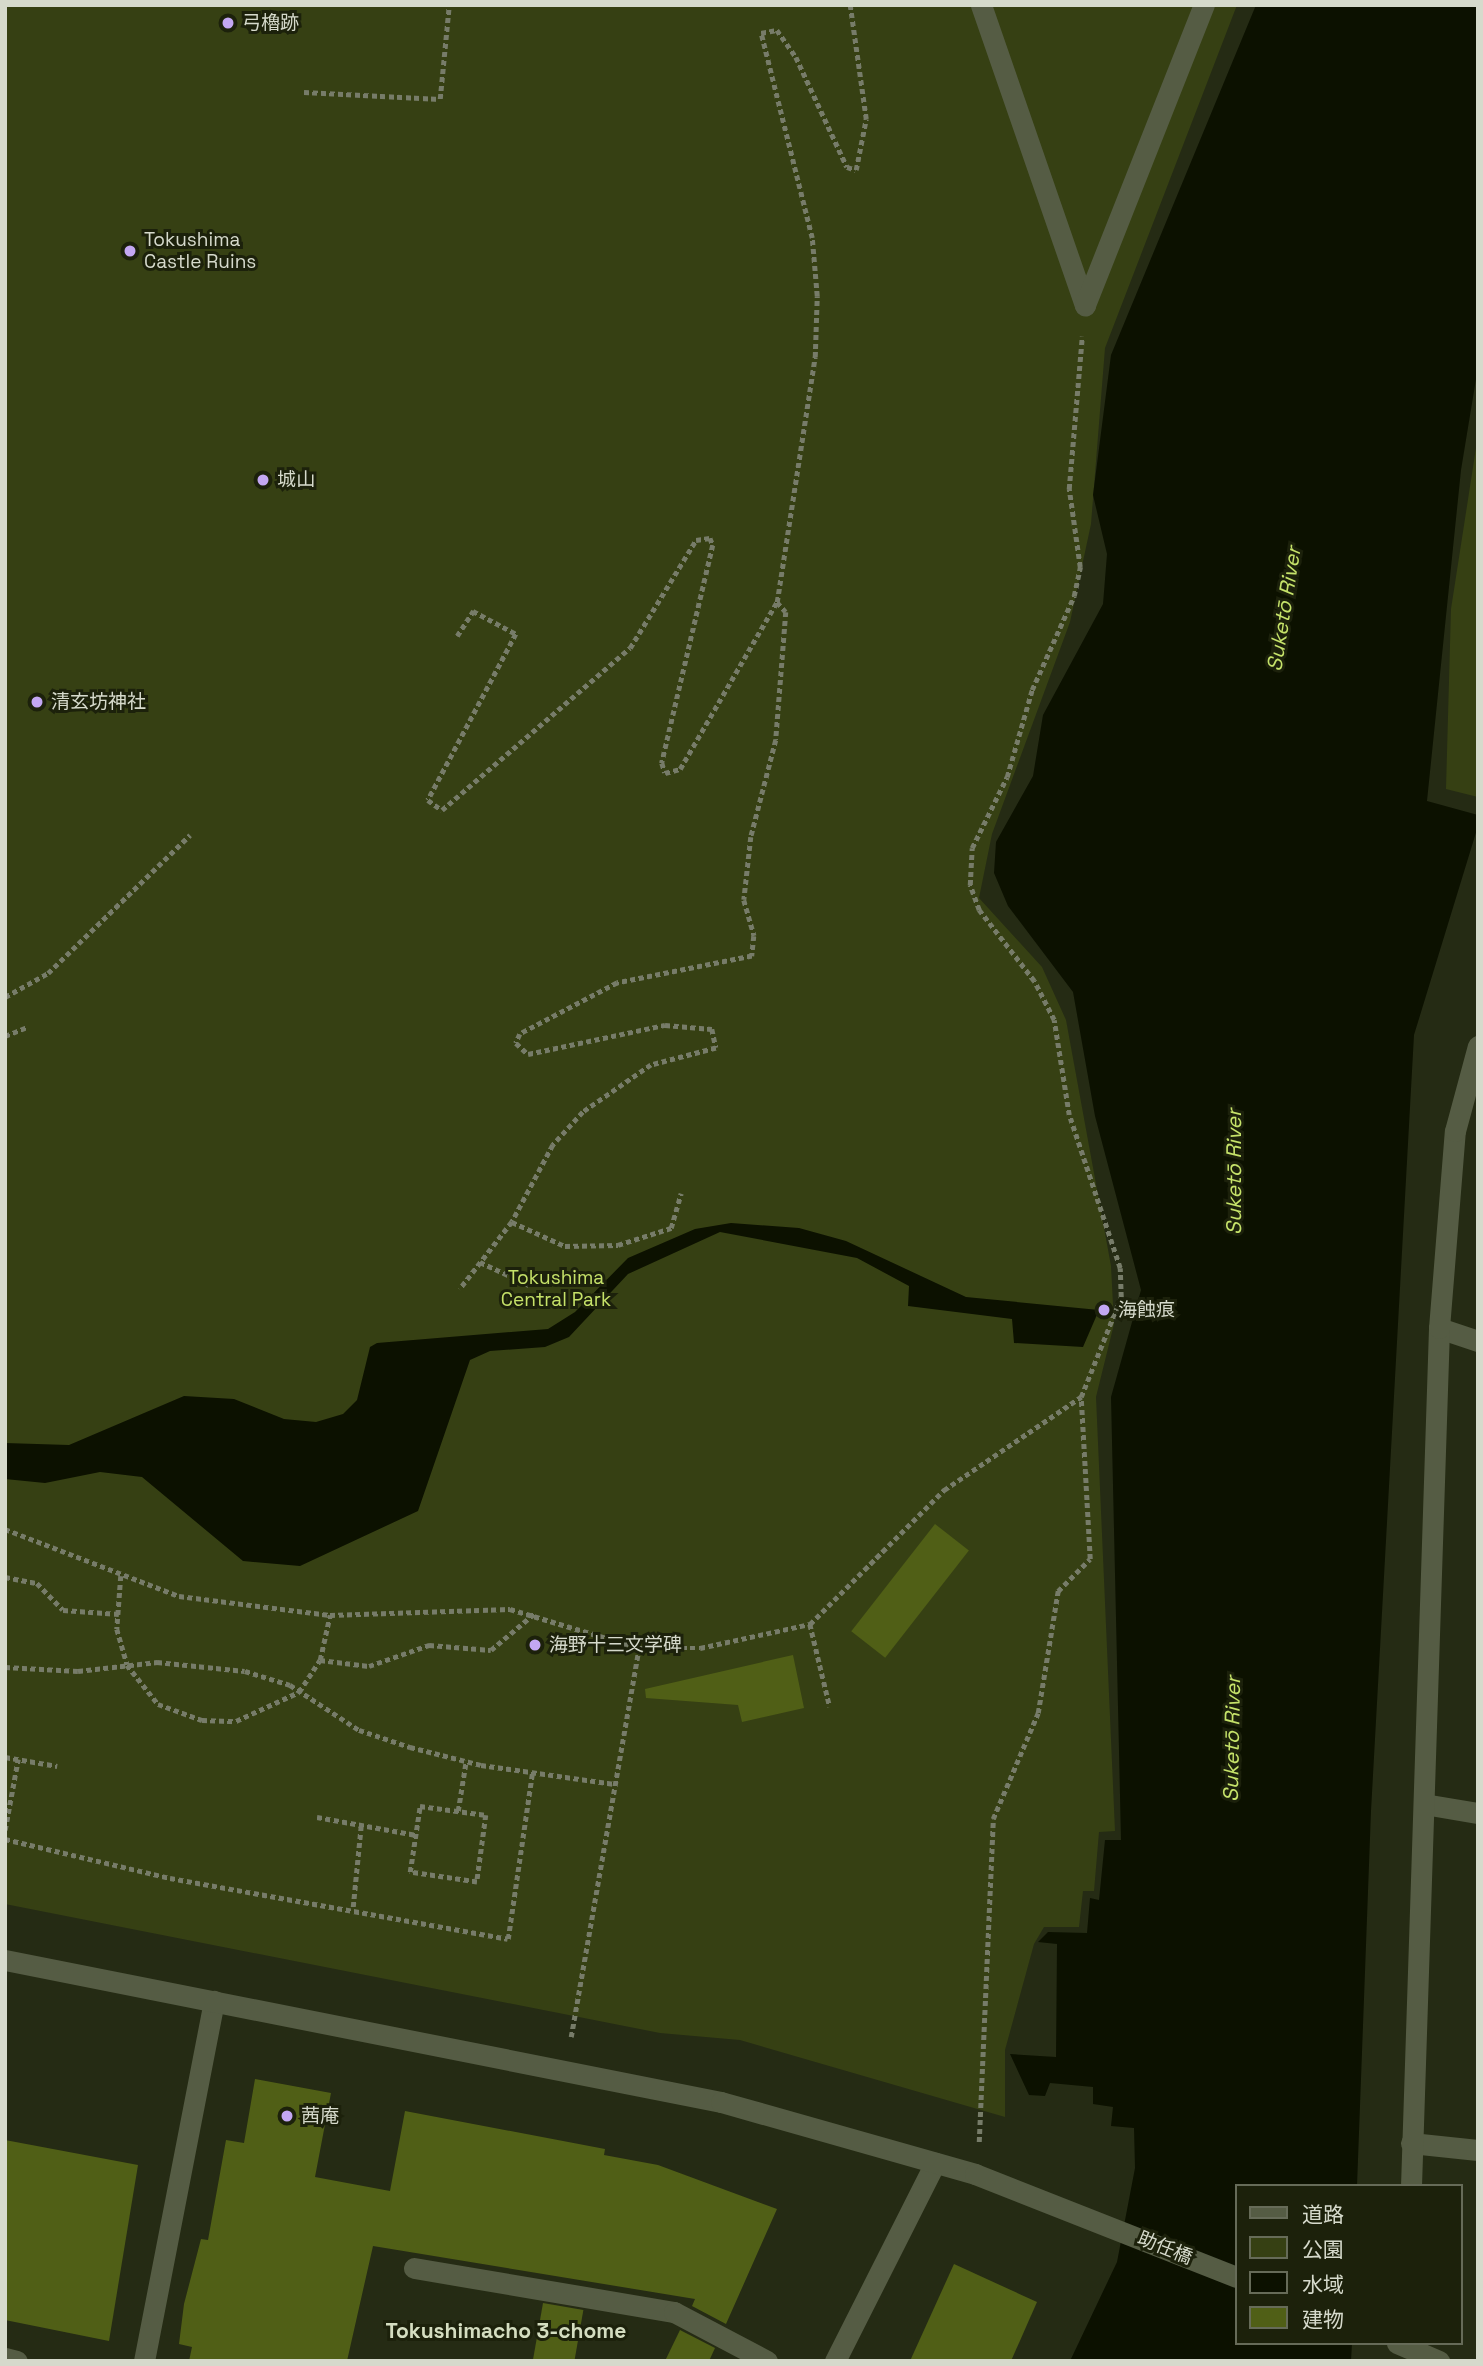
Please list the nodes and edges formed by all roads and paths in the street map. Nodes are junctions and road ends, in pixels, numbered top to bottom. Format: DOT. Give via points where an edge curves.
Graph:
graph roads {
  1 [pos="449,5"];
  2 [pos="850,5"];
  3 [pos="981,5"];
  4 [pos="1204,5"];
  5 [pos="304,92"];
  6 [pos="1085,305"];
  7 [pos="777,602"];
  8 [pos="457,636"];
  9 [pos="190,835"];
  10 [pos="5,997"];
  11 [pos="27,1027"];
  12 [pos="5,1037"];
  13 [pos="1478,1046"];
  14 [pos="681,1193"];
  15 [pos="512,1222"];
  16 [pos="481,1262"];
  17 [pos="529,1285"];
  18 [pos="460,1289"];
  19 [pos="1439,1328"];
  20 [pos="1478,1341"];
  21 [pos="1081,1397"];
  22 [pos="5,1530"];
  23 [pos="121,1576"];
  24 [pos="5,1577"];
  25 [pos="536,1613"];
  26 [pos="119,1614"];
  27 [pos="330,1615"];
  28 [pos="810,1623"];
  29 [pos="639,1648"];
  30 [pos="320,1660"];
  31 [pos="127,1665"];
  32 [pos="5,1667"];
  33 [pos="299,1692"];
  34 [pos="831,1707"];
  35 [pos="5,1757"];
  36 [pos="18,1759"];
  37 [pos="466,1761"];
  38 [pos="57,1766"];
  39 [pos="532,1774"];
  40 [pos="615,1784"];
  41 [pos="1424,1804"];
  42 [pos="458,1811"];
  43 [pos="1478,1813"];
  44 [pos="317,1817"];
  45 [pos="361,1825"];
  46 [pos="5,1830"];
  47 [pos="416,1835"];
  48 [pos="5,1839"];
  49 [pos="353,1907"];
  50 [pos="5,1960"];
  51 [pos="214,2001"];
  52 [pos="565,2069"];
  53 [pos="1410,2143"];
  54 [pos="1478,2150"];
  55 [pos="935,2163"];
  56 [pos="975,2174"];
  57 [pos="1411,2184"];
  58 [pos="414,2268"];
  59 [pos="1234,2276"];
  60 [pos="1400,2348"];
  61 [pos="5,2358"];
  62 [pos="17,2361"];
  63 [pos="144,2361"];
  64 [pos="767,2361"];
  65 [pos="835,2361"];
  66 [pos="1439,2361"];
  1 -- 5 [label="path" via="440,99"];
  2 -- 7 [label="path" via="866,119 856,170 847,167 796,57 777,30 761,33 806,212 817,296 815,357"];
  3 -- 6 [label="street"];
  4 -- 6 [label="street"];
  6 -- 21 [label="path" via="1069,489 1080,567 1074,596 1032,690 1007,776 972,848 970,885 979,910 1034,981 1054,1020 1069,1115 1120,1268 1121,1297"];
  7 -- 8 [label="path" via="680,769 665,773 662,763 713,545 710,538 696,540 630,648 442,810 428,800 516,634 473,611"];
  7 -- 15 [label="path" via="786,612 776,740 751,837 744,900 754,936 752,956 617,983 520,1034 516,1043 528,1055 665,1024 712,1029 716,1048 651,1065 583,1112 553,1145"];
  9 -- 10 [label="path" via="48,973"];
  11 -- 12 [label="path"];
  13 -- 19 [label="street" via="1455,1130"];
  14 -- 15 [label="path" via="671,1228 618,1245 565,1246"];
  15 -- 16 [label="path"];
  16 -- 17 [label="path"];
  16 -- 18 [label="path"];
  19 -- 20 [label="street"];
  19 -- 41 [label="street"];
  21 -- 28 [label="path" via="944,1490"];
  21 -- 56 [label="path" via="1090,1559 1058,1591 1038,1713 993,1819 985,2078"];
  22 -- 23 [label="path"];
  23 -- 26 [label="path"];
  23 -- 27 [label="path" via="179,1596"];
  24 -- 26 [label="path" via="37,1583 63,1610"];
  25 -- 27 [label="path" via="456,1608"];
  25 -- 29 [label="path"];
  25 -- 30 [label="path" via="491,1650 429,1645 369,1666"];
  26 -- 31 [label="path" via="119,1651"];
  27 -- 30 [label="path"];
  28 -- 29 [label="path" via="700,1648"];
  28 -- 34 [label="path"];
  29 -- 40 [label="path"];
  30 -- 33 [label="path"];
  31 -- 32 [label="path"];
  31 -- 33 [label="path" via="196,1663 244,1671"];
  31 -- 33 [label="path" via="158,1704 202,1720 236,1721"];
  33 -- 37 [label="path" via="359,1730"];
  35 -- 36 [label="path"];
  36 -- 38 [label="path"];
  36 -- 46 [label="path"];
  37 -- 39 [label="path"];
  37 -- 42 [label="path"];
  39 -- 40 [label="path"];
  39 -- 49 [label="path" via="508,1938"];
  40 -- 52 [label="path"];
  41 -- 43 [label="street"];
  41 -- 53 [label="street"];
  42 -- 47 [label="path" via="420,1806"];
  42 -- 47 [label="path" via="486,1815 477,1882 410,1872"];
  44 -- 45 [label="path"];
  45 -- 47 [label="path"];
  45 -- 49 [label="path"];
  48 -- 49 [label="path" via="170,1878"];
  50 -- 51 [label="street, 助任橋"];
  51 -- 52 [label="street, 助任橋"];
  51 -- 63 [label="street"];
  52 -- 55 [label="street, 助任橋" via="721,2102"];
  53 -- 54 [label="street"];
  53 -- 57 [label="street"];
  55 -- 56 [label="street, 助任橋"];
  55 -- 65 [label="street"];
  56 -- 59 [label="street, 助任橋"];
  58 -- 64 [label="street" via="674,2312"];
  60 -- 66 [label="street"];
  61 -- 62 [label="street"];
}
